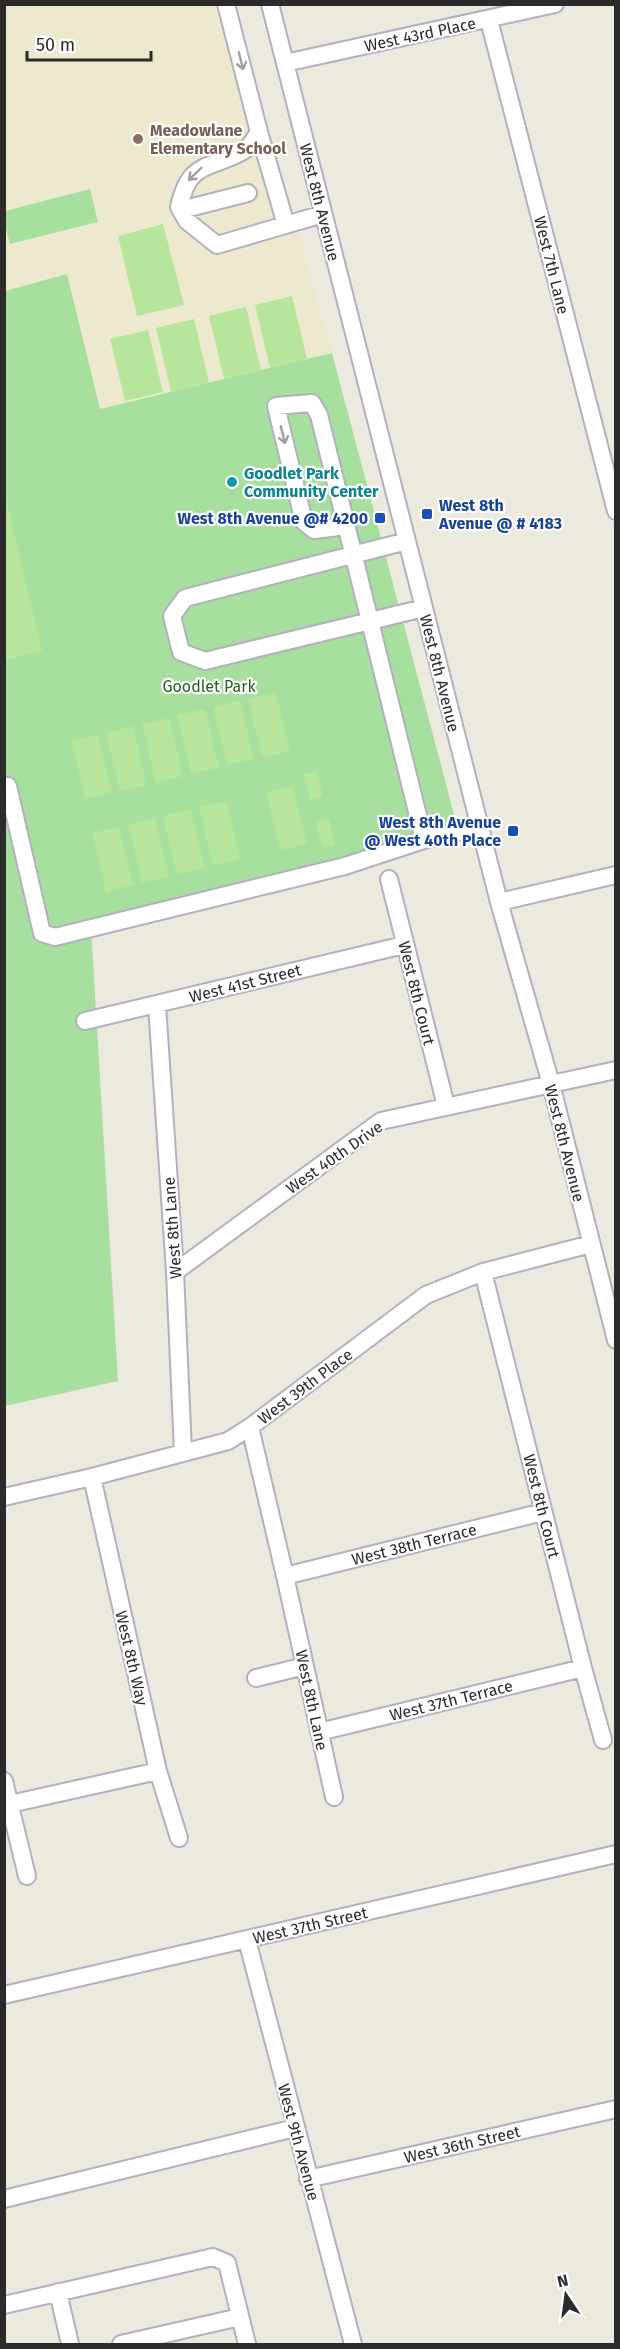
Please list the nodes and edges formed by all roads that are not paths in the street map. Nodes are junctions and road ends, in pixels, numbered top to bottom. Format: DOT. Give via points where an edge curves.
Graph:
graph roads {
  1 [pos="226,4"];
  2 [pos="270,4"];
  3 [pos="555,4"];
  4 [pos="489,20"];
  5 [pos="285,63"];
  6 [pos="259,132"];
  7 [pos="248,193"];
  8 [pos="181,210"];
  9 [pos="323,214"];
  10 [pos="286,225"];
  11 [pos="615,511"];
  12 [pos="346,526"];
  13 [pos="407,542"];
  14 [pos="353,555"];
  15 [pos="424,608"];
  16 [pos="370,621"];
  17 [pos="8,786"];
  18 [pos="480,827"];
  19 [pos="424,840"];
  20 [pos="615,875"];
  21 [pos="389,879"];
  22 [pos="499,902"];
  23 [pos="404,945"];
  24 [pos="157,1005"];
  25 [pos="85,1021"];
  26 [pos="615,1070"];
  27 [pos="551,1084"];
  28 [pos="446,1106"];
  29 [pos="591,1244"];
  30 [pos="175,1272"];
  31 [pos="483,1272"];
  32 [pos="615,1336"];
  33 [pos="250,1427"];
  34 [pos="183,1452"];
  35 [pos="92,1477"];
  36 [pos="4,1497"];
  37 [pos="543,1512"];
  38 [pos="285,1576"];
  39 [pos="305,1666"];
  40 [pos="583,1668"];
  41 [pos="256,1678"];
  42 [pos="319,1732"];
  43 [pos="603,1740"];
  44 [pos="158,1771"];
  45 [pos="4,1781"];
  46 [pos="334,1797"];
  47 [pos="10,1804"];
  48 [pos="179,1838"];
  49 [pos="615,1854"];
  50 [pos="27,1876"];
  51 [pos="247,1940"];
  52 [pos="4,1995"];
  53 [pos="615,2109"];
  54 [pos="295,2128"];
  55 [pos="308,2179"];
  56 [pos="4,2199"];
  57 [pos="58,2292"];
  58 [pos="4,2304"];
  59 [pos="240,2317"];
  60 [pos="70,2344"];
  61 [pos="121,2344"];
  62 [pos="247,2344"];
  63 [pos="353,2344"];
  1 -- 6 [label="street, one-way"];
  2 -- 5 [label="street, West 8th Avenue"];
  3 -- 4 [label="street, West 43rd Place"];
  4 -- 5 [label="street, West 43rd Place"];
  4 -- 11 [label="street, West 7th Lane"];
  5 -- 9 [label="street, West 8th Avenue"];
  6 -- 8 [label="street, one-way" via="246,149 197,170 183,187"];
  6 -- 10 [label="street"];
  7 -- 8 [label="street"];
  8 -- 10 [label="street" via="187,221 217,245"];
  9 -- 10 [label="street"];
  9 -- 13 [label="street, West 8th Avenue"];
  12 -- 12 [label="street, one-way" via="319,416 312,403 276,406 304,522 314,530"];
  12 -- 14 [label="street"];
  13 -- 14 [label="street"];
  13 -- 15 [label="street, West 8th Avenue"];
  14 -- 16 [label="street"];
  14 -- 16 [label="street" via="184,598 172,616 181,652 205,661"];
  15 -- 16 [label="street"];
  15 -- 18 [label="street, West 8th Avenue"];
  16 -- 19 [label="street"];
  17 -- 19 [label="street" via="42,933 55,937 345,866"];
  18 -- 19 [label="street"];
  18 -- 22 [label="street, West 8th Avenue"];
  20 -- 22 [label="street"];
  21 -- 23 [label="street, West 8th Court"];
  22 -- 27 [label="street, West 8th Avenue"];
  23 -- 24 [label="street, West 41st Street"];
  23 -- 28 [label="street, West 8th Court"];
  24 -- 25 [label="street, West 41st Street"];
  24 -- 30 [label="street, West 8th Lane"];
  26 -- 27 [label="street"];
  27 -- 28 [label="street, West 40th Drive"];
  27 -- 29 [label="street, West 8th Avenue"];
  28 -- 30 [label="street, West 40th Drive" via="381,1121"];
  29 -- 31 [label="street, West 39th Place"];
  29 -- 32 [label="street, West 8th Avenue"];
  30 -- 34 [label="street, West 8th Lane"];
  31 -- 33 [label="street, West 39th Place" via="426,1295"];
  31 -- 37 [label="street, West 8th Court"];
  33 -- 34 [label="street, West 39th Place" via="228,1441"];
  33 -- 38 [label="street, West 8th Lane"];
  34 -- 35 [label="street, West 39th Place"];
  35 -- 36 [label="street, West 39th Place"];
  35 -- 44 [label="street, West 8th Way"];
  37 -- 38 [label="street, West 38th Terrace"];
  37 -- 40 [label="street, West 8th Court"];
  38 -- 39 [label="street, West 8th Lane"];
  39 -- 41 [label="street"];
  39 -- 42 [label="street, West 8th Lane"];
  40 -- 42 [label="street, West 37th Terrace"];
  40 -- 43 [label="street, West 8th Court"];
  42 -- 46 [label="street, West 8th Lane"];
  44 -- 47 [label="street"];
  44 -- 48 [label="street, West 8th Way"];
  45 -- 47 [label="street"];
  47 -- 50 [label="street"];
  49 -- 51 [label="street, West 37th Street"];
  51 -- 52 [label="street, West 37th Street"];
  51 -- 54 [label="street, West 9th Avenue"];
  53 -- 55 [label="street, West 36th Street"];
  54 -- 55 [label="street, West 9th Avenue"];
  54 -- 56 [label="street"];
  55 -- 63 [label="street, West 9th Avenue"];
  57 -- 58 [label="street"];
  57 -- 59 [label="street" via="213,2257 227,2263"];
  57 -- 60 [label="street"];
  59 -- 61 [label="street"];
  59 -- 62 [label="street"];
}
